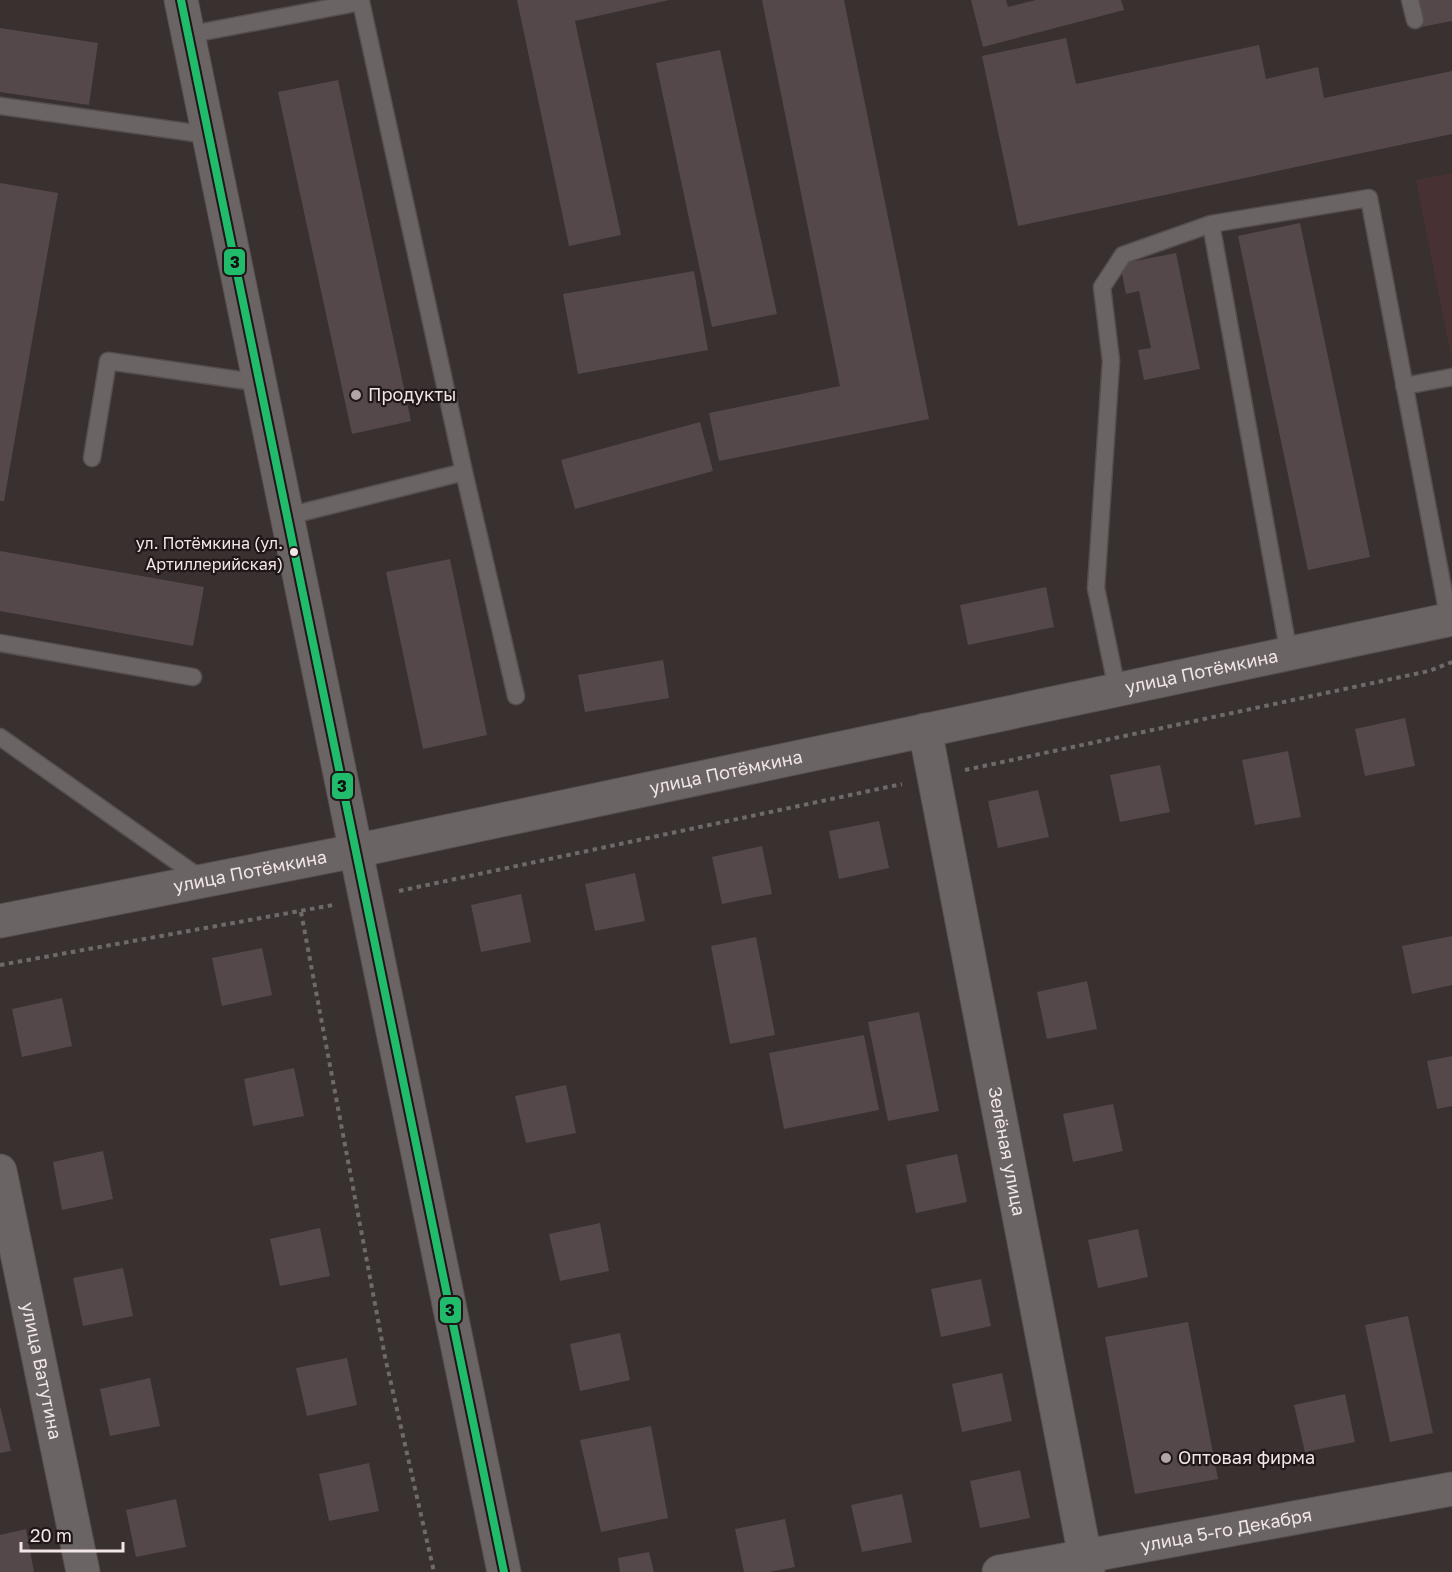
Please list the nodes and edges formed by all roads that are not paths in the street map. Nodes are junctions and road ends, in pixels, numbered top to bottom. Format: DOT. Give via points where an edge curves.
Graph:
graph roads {
  1 [pos="181,0"];
  2 [pos="1410,0"];
  3 [pos="361,1"];
  4 [pos="1415,20"];
  5 [pos="187,35"];
  6 [pos="0,106"];
  7 [pos="209,135"];
  8 [pos="1211,224"];
  9 [pos="1452,377"];
  10 [pos="261,382"];
  11 [pos="1404,386"];
  12 [pos="92,458"];
  13 [pos="464,472"];
  14 [pos="288,516"];
  15 [pos="1451,625"];
  16 [pos="0,642"];
  17 [pos="1289,654"];
  18 [pos="192,677"];
  19 [pos="1117,690"];
  20 [pos="516,696"];
  21 [pos="925,730"];
  22 [pos="0,737"];
  23 [pos="356,851"];
  24 [pos="204,881"];
  25 [pos="0,921"];
  26 [pos="0,1171"];
  27 [pos="1452,1489"];
  28 [pos="1087,1563"];
  29 [pos="83,1572"];
  30 [pos="504,1572"];
  31 [pos="999,1572"];
  1 -- 5 [label="street"];
  2 -- 4 [label="lane"];
  3 -- 5 [label="lane"];
  3 -- 13 [label="lane"];
  5 -- 7 [label="street"];
  6 -- 7 [label="lane"];
  7 -- 10 [label="street"];
  8 -- 11 [label="lane" via="1369,198"];
  8 -- 17 [label="lane"];
  8 -- 19 [label="lane" via="1123,255 1102,287 1111,361 1096,588"];
  9 -- 11 [label="lane"];
  10 -- 12 [label="lane" via="108,361"];
  10 -- 14 [label="street"];
  11 -- 15 [label="lane"];
  13 -- 14 [label="lane"];
  13 -- 20 [label="lane"];
  14 -- 23 [label="street"];
  15 -- 17 [label="street, улица Потёмкина"];
  16 -- 18 [label="lane"];
  17 -- 19 [label="street, улица Потёмкина"];
  19 -- 21 [label="street, улица Потёмкина"];
  21 -- 23 [label="street, улица Потёмкина"];
  21 -- 28 [label="street, Зелёная улица"];
  22 -- 24 [label="lane"];
  23 -- 24 [label="street, улица Потёмкина"];
  23 -- 30 [label="street"];
  24 -- 25 [label="street, улица Потёмкина"];
  26 -- 29 [label="street, улица Ватутина"];
  27 -- 28 [label="street, улица 5-го Декабря"];
  28 -- 31 [label="street, улица 5-го Декабря"];
}
